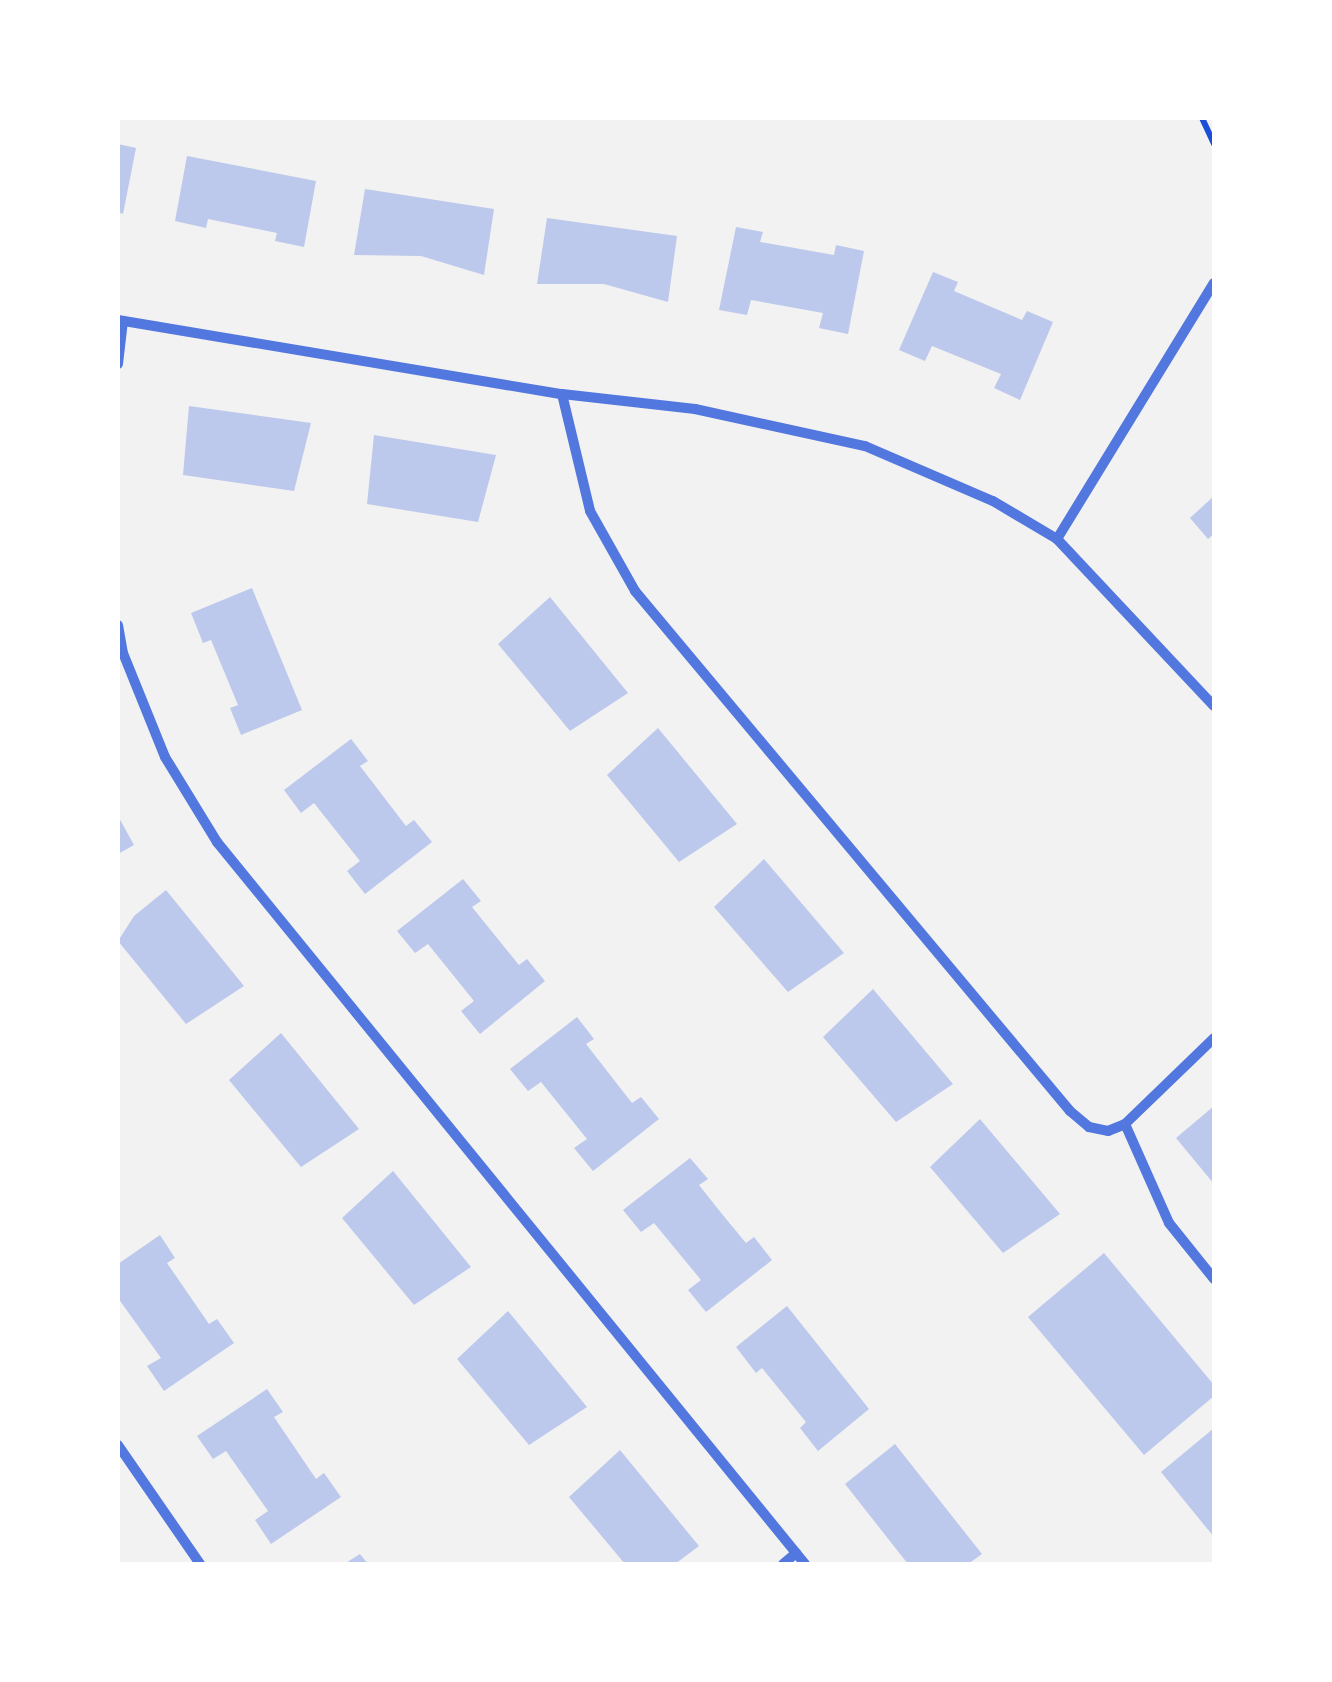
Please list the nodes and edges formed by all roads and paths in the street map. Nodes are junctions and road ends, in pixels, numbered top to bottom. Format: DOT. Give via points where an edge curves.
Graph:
graph roads {
  1 [pos="1202,118"];
  2 [pos="1214,144"];
  3 [pos="1214,283"];
  4 [pos="120,321"];
  5 [pos="118,364"];
  6 [pos="562,394"];
  7 [pos="1056,540"];
  8 [pos="118,624"];
  9 [pos="1214,706"];
  10 [pos="1214,1038"];
  11 [pos="1125,1124"];
  12 [pos="1214,1279"];
  13 [pos="118,1445"];
  14 [pos="796,1553"];
  15 [pos="200,1564"];
  16 [pos="783,1564"];
  17 [pos="805,1564"];
  1 -- 2 [label="path"];
  3 -- 7 [label="street"];
  4 -- 5 [label="street"];
  4 -- 6 [label="street"];
  6 -- 7 [label="street" via="695,409 866,446 992,501"];
  6 -- 11 [label="street" via="590,510 635,591 1070,1111 1089,1127 1108,1131"];
  7 -- 9 [label="street"];
  8 -- 14 [label="street" via="122,653 165,757 217,842"];
  10 -- 11 [label="street"];
  11 -- 12 [label="street" via="1169,1223"];
  13 -- 15 [label="street"];
  14 -- 16 [label="street"];
  14 -- 17 [label="street"];
}
